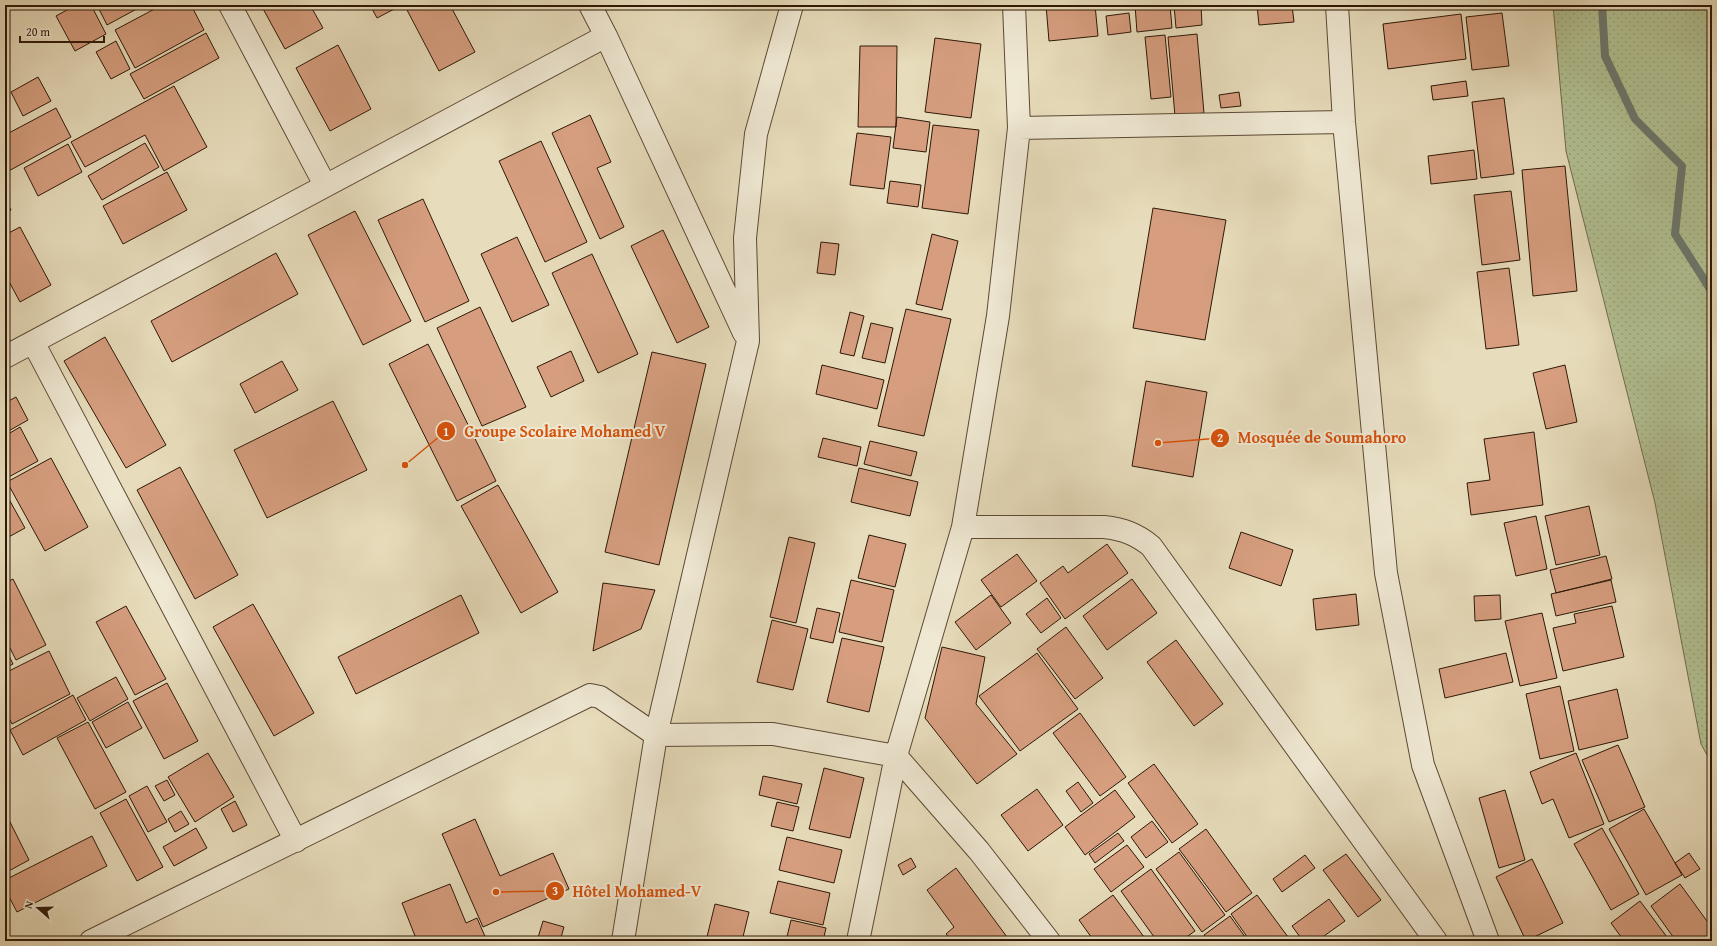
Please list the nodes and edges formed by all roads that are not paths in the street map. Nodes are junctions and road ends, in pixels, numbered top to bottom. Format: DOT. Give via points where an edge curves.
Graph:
graph roads {
  1 [pos="230,5"];
  2 [pos="590,5"];
  3 [pos="792,5"];
  4 [pos="1014,5"];
  5 [pos="1337,5"];
  6 [pos="606,36"];
  7 [pos="1344,122"];
  8 [pos="1019,128"];
  9 [pos="325,186"];
  10 [pos="748,341"];
  11 [pos="33,342"];
  12 [pos="5,356"];
  13 [pos="963,527"];
  14 [pos="656,735"];
  15 [pos="896,756"];
  16 [pos="296,841"];
  17 [pos="90,941"];
  18 [pos="623,941"];
  19 [pos="858,941"];
  20 [pos="1049,941"];
  21 [pos="1436,941"];
  22 [pos="1488,941"];
  1 -- 9 [label="street"];
  2 -- 6 [label="street"];
  3 -- 10 [label="street" via="756,134 746,238"];
  4 -- 8 [label="street"];
  5 -- 7 [label="street"];
  6 -- 9 [label="street"];
  6 -- 10 [label="street"];
  7 -- 8 [label="street"];
  7 -- 22 [label="street" via="1386,573 1423,765"];
  8 -- 13 [label="street" via="998,316"];
  9 -- 11 [label="street"];
  10 -- 14 [label="street"];
  11 -- 12 [label="street"];
  11 -- 16 [label="street"];
  13 -- 15 [label="street"];
  13 -- 21 [label="street" via="1104,527 1121,529 1138,536 1151,546"];
  14 -- 15 [label="street" via="773,734"];
  14 -- 16 [label="street" via="600,697 590,694"];
  14 -- 18 [label="street"];
  15 -- 19 [label="street"];
  15 -- 20 [label="street" via="979,851"];
  16 -- 17 [label="street"];
}
